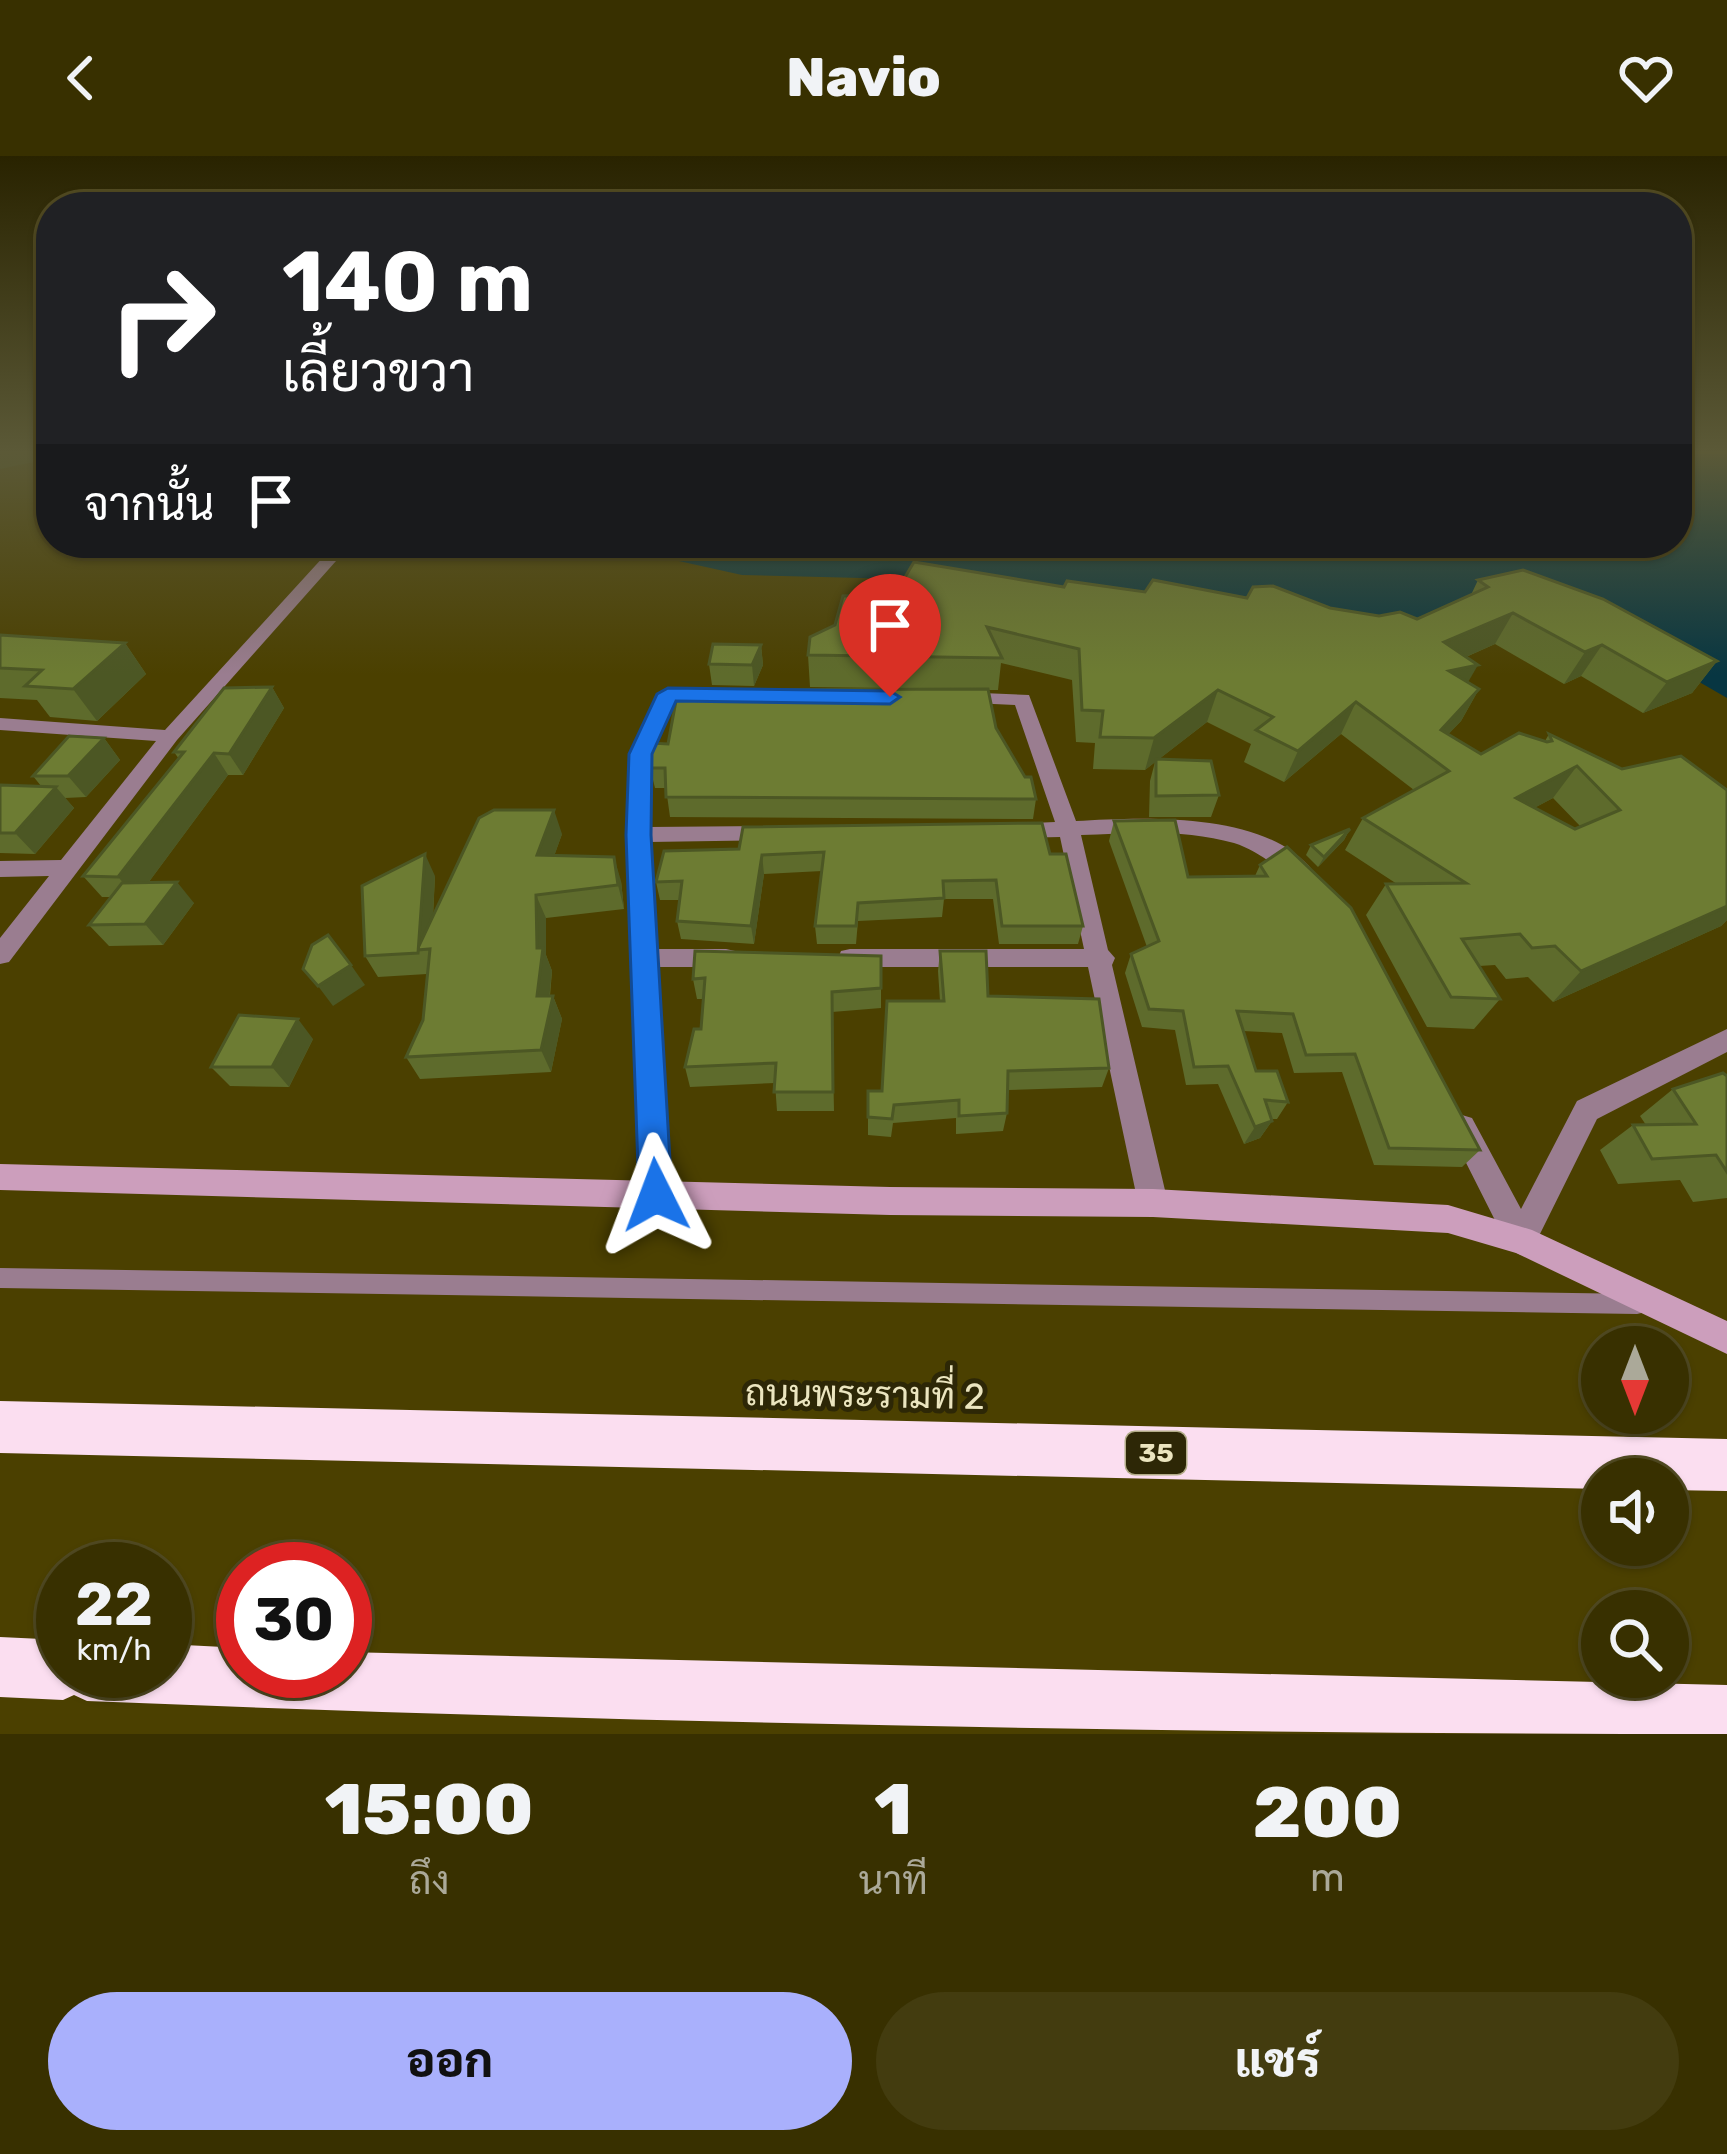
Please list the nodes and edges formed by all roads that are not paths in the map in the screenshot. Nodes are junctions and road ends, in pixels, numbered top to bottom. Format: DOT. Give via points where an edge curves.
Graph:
graph roads {
  1 [pos="330,558"];
  2 [pos="739,695"];
  3 [pos="928,698"];
  4 [pos="0,724"];
  5 [pos="170,736"];
  6 [pos="1070,830"];
  7 [pos="998,831"];
  8 [pos="806,833"];
  9 [pos="638,835"];
  10 [pos="67,868"];
  11 [pos="0,869"];
  12 [pos="1323,892"];
  13 [pos="0,955"];
  14 [pos="644,958"];
  15 [pos="759,958"];
  16 [pos="827,958"];
  17 [pos="1102,958"];
  18 [pos="1727,1040"];
  19 [pos="1447,1100"];
  20 [pos="0,1177"];
  21 [pos="656,1195"];
  22 [pos="1153,1203"];
  23 [pos="1521,1240"];
  24 [pos="0,1278"];
  25 [pos="1654,1304"];
  26 [pos="1727,1338"];
  27 [pos="0,1427"];
  28 [pos="1727,1465"];
  29 [pos="0,1667"];
  30 [pos="36,1669"];
  31 [pos="192,1675"];
  32 [pos="1727,1715"];
  1 -- 5 [label="street"];
  2 -- 9 [label="street" via="668,694 641,754"];
  3 -- 6 [label="street" via="1022,699"];
  4 -- 5 [label="street"];
  5 -- 10 [label="street"];
  6 -- 7 [label="street"];
  6 -- 12 [label="street" via="1219,828 1280,851"];
  6 -- 17 [label="street"];
  8 -- 9 [label="street"];
  9 -- 14 [label="street"];
  10 -- 11 [label="street"];
  10 -- 13 [label="street"];
  14 -- 15 [label="street"];
  14 -- 21 [label="street"];
  16 -- 17 [label="street"];
  17 -- 22 [label="street"];
  18 -- 23 [label="street" via="1587,1109"];
  19 -- 23 [label="street"];
  20 -- 21 [label="street"];
  21 -- 22 [label="street"];
  22 -- 23 [label="street" via="1448,1219"];
  23 -- 25 [label="street"];
  24 -- 25 [label="lane"];
  25 -- 26 [label="street"];
  27 -- 28 [label="highway, ถนนพระรามที่ 2 / 35"];
  29 -- 30 [label="highway"];
  31 -- 32 [label="highway"];
}
